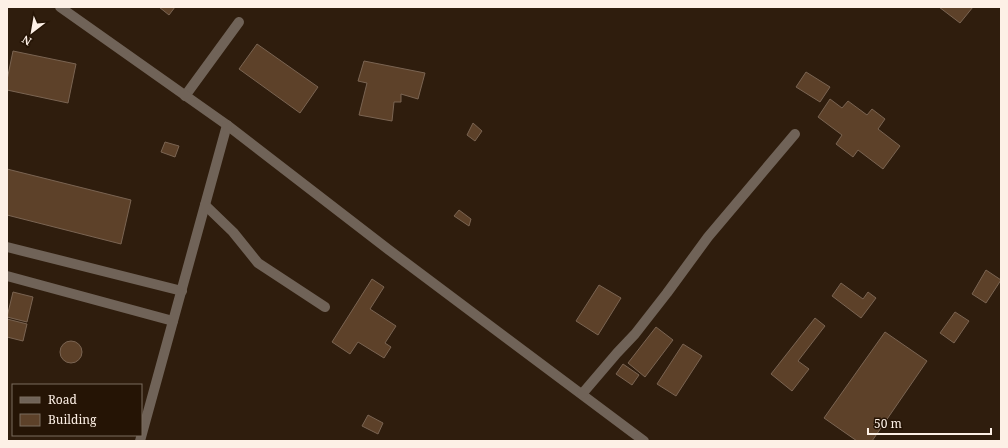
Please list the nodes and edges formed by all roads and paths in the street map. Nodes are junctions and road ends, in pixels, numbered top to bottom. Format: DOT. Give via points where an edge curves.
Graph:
graph roads {
  1 [pos="60,7"];
  2 [pos="239,22"];
  3 [pos="185,96"];
  4 [pos="227,125"];
  5 [pos="795,134"];
  6 [pos="205,205"];
  7 [pos="7,247"];
  8 [pos="7,276"];
  9 [pos="182,291"];
  10 [pos="325,307"];
  11 [pos="173,321"];
  12 [pos="582,394"];
  13 [pos="142,434"];
  14 [pos="644,441"];
  1 -- 3 [label="street"];
  2 -- 3 [label="street"];
  3 -- 4 [label="street"];
  4 -- 6 [label="street"];
  4 -- 12 [label="street"];
  5 -- 12 [label="street" via="708,237 635,334"];
  6 -- 9 [label="street"];
  6 -- 10 [label="street" via="233,232 258,263"];
  7 -- 9 [label="street"];
  8 -- 11 [label="street"];
  9 -- 11 [label="street"];
  11 -- 13 [label="street"];
  12 -- 14 [label="street"];
}
